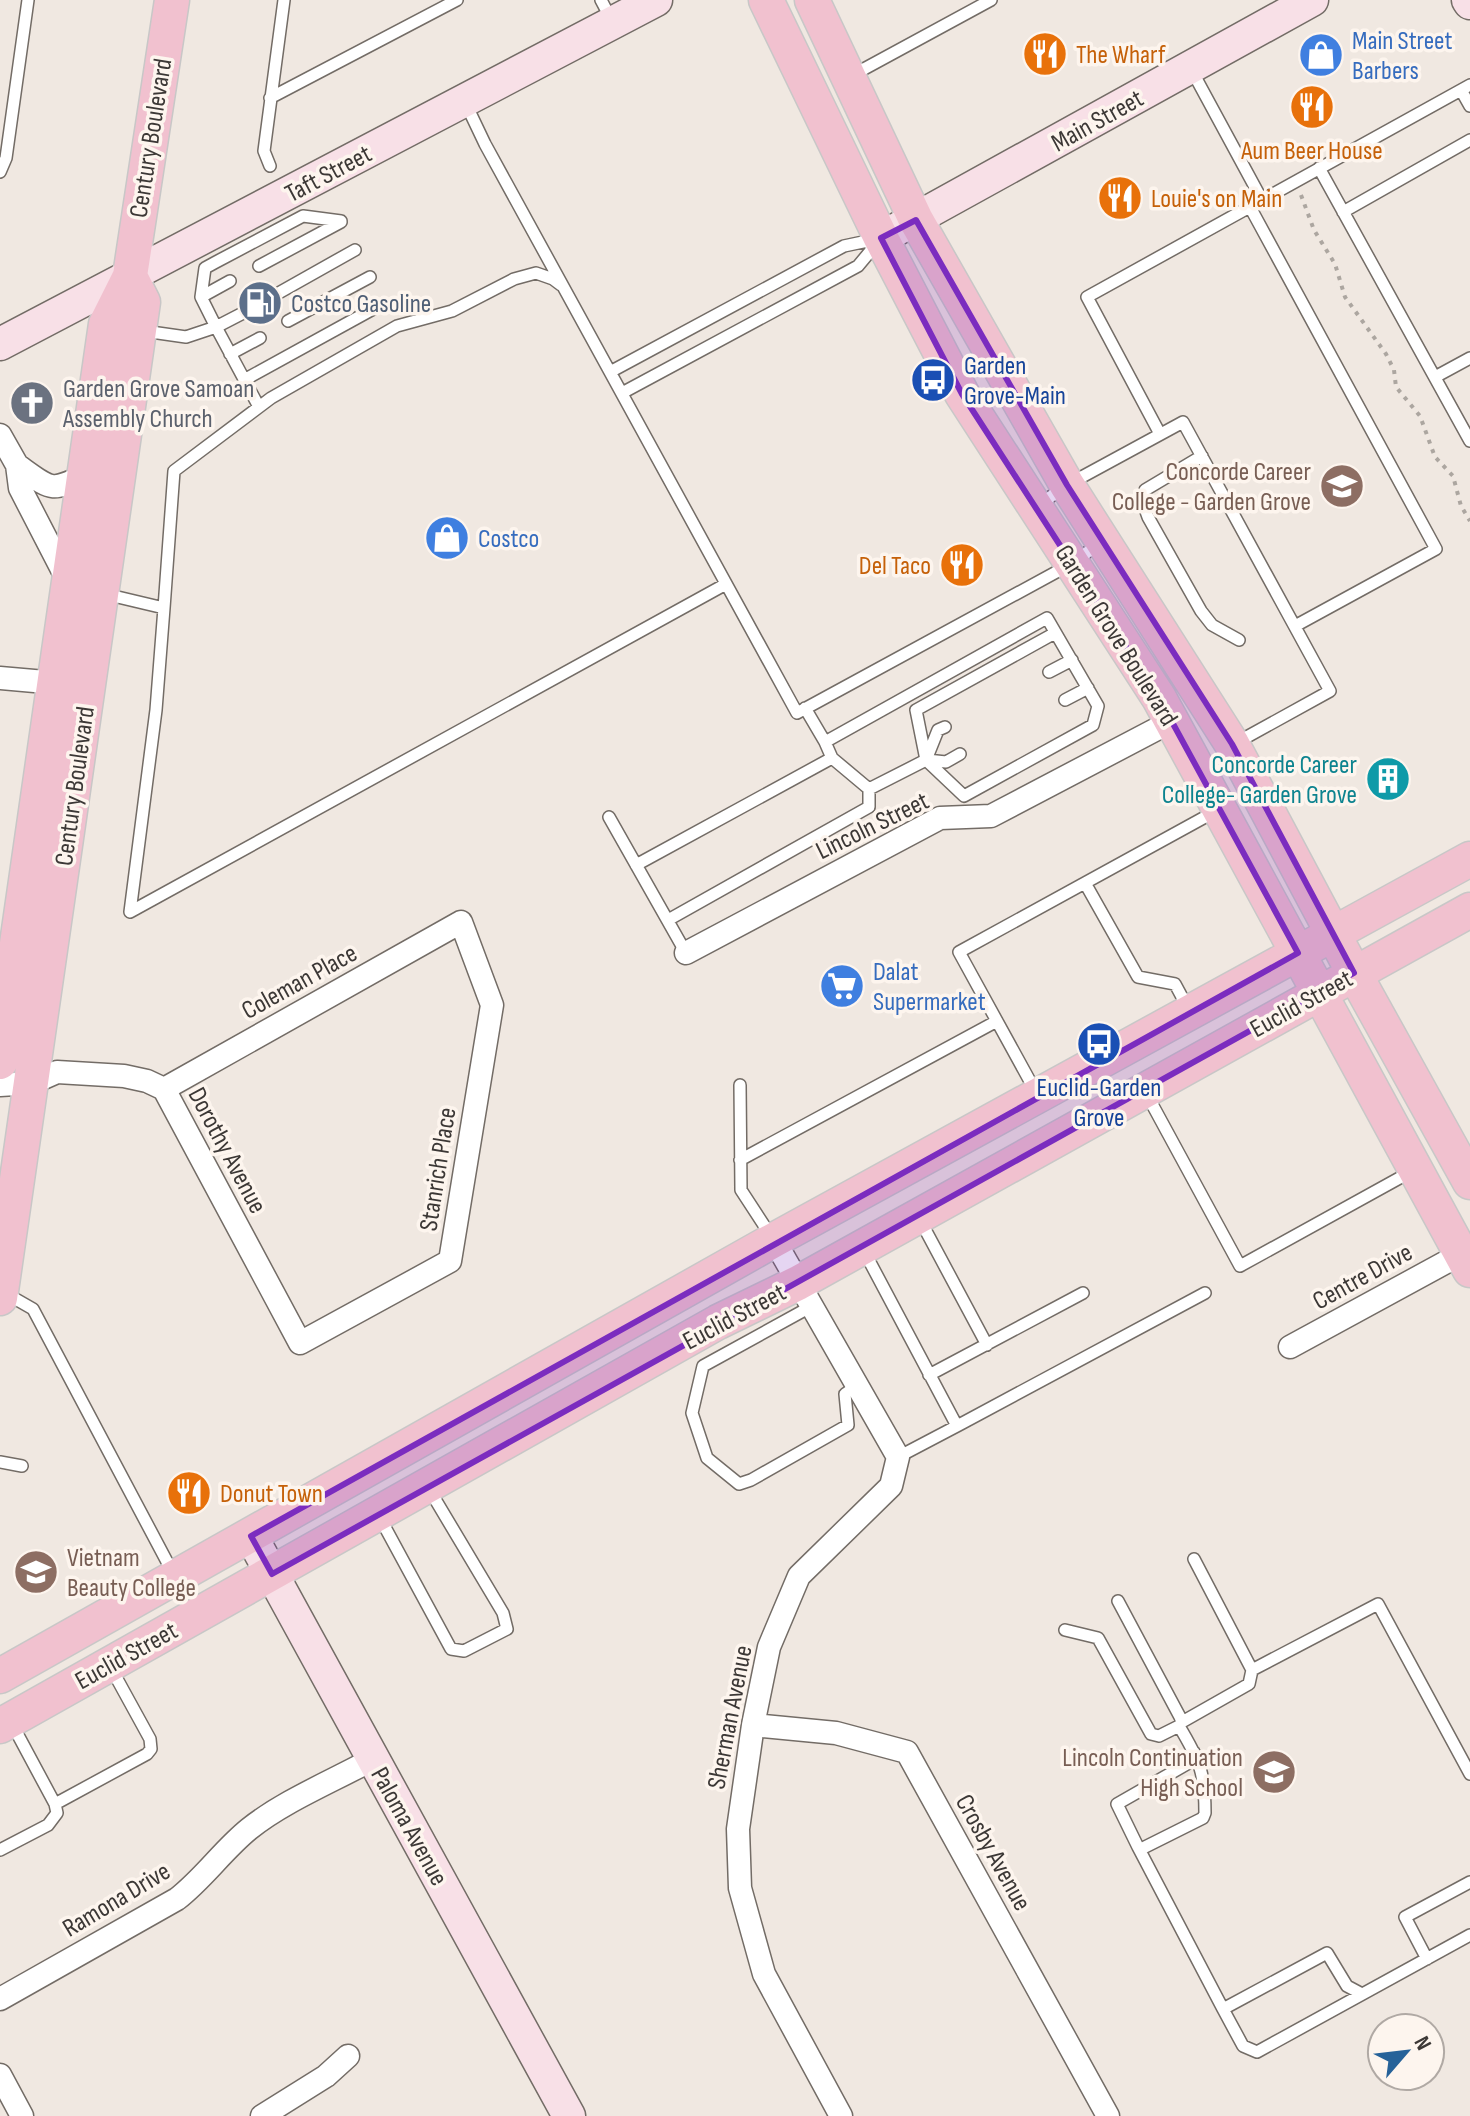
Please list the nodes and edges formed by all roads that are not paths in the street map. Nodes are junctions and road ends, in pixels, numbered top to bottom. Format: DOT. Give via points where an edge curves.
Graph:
graph roads {
  1 [pos="28,0"];
  2 [pos="172,0"];
  3 [pos="284,0"];
  4 [pos="656,0"];
  5 [pos="766,0"];
  6 [pos="812,0"];
  7 [pos="991,0"];
  8 [pos="1312,0"];
  9 [pos="453,1"];
  10 [pos="607,11"];
  11 [pos="1191,68"];
  12 [pos="847,78"];
  13 [pos="1466,87"];
  14 [pos="270,98"];
  15 [pos="465,102"];
  16 [pos="1470,106"];
  17 [pos="1470,140"];
  18 [pos="270,166"];
  19 [pos="1319,168"];
  20 [pos="0,172"];
  21 [pos="1262,200"];
  22 [pos="1250,207"];
  23 [pos="1343,212"];
  24 [pos="916,220"];
  25 [pos="881,238"];
  26 [pos="355,250"];
  27 [pos="259,266"];
  28 [pos="130,276"];
  29 [pos="370,277"];
  30 [pos="230,281"];
  31 [pos="564,288"];
  32 [pos="275,295"];
  33 [pos="201,297"];
  34 [pos="384,303"];
  35 [pos="245,312"];
  36 [pos="288,321"];
  37 [pos="216,327"];
  38 [pos="139,330"];
  39 [pos="260,338"];
  40 [pos="0,344"];
  41 [pos="230,354"];
  42 [pos="1470,358"];
  43 [pos="610,372"];
  44 [pos="1435,377"];
  45 [pos="244,380"];
  46 [pos="622,393"];
  47 [pos="259,407"];
  48 [pos="1160,434"];
  49 [pos="0,435"];
  50 [pos="1470,441"];
  51 [pos="1202,456"];
  52 [pos="121,460"];
  53 [pos="17,465"];
  54 [pos="85,475"];
  55 [pos="1067,485"];
  56 [pos="1035,508"];
  57 [pos="1104,541"];
  58 [pos="1071,564"];
  59 [pos="726,584"];
  60 [pos="86,589"];
  61 [pos="164,608"];
  62 [pos="1295,626"];
  63 [pos="1055,633"];
  64 [pos="1239,640"];
  65 [pos="1072,660"];
  66 [pos="1049,672"];
  67 [pos="0,678"];
  68 [pos="55,683"];
  69 [pos="89,685"];
  70 [pos="1088,688"];
  71 [pos="1065,700"];
  72 [pos="805,708"];
  73 [pos="1172,721"];
  74 [pos="945,727"];
  75 [pos="825,742"];
  76 [pos="1232,744"];
  77 [pos="960,754"];
  78 [pos="832,758"];
  79 [pos="926,760"];
  80 [pos="869,789"];
  81 [pos="1220,809"];
  82 [pos="609,817"];
  83 [pos="1470,859"];
  84 [pos="636,865"];
  85 [pos="1085,883"];
  86 [pos="1470,910"];
  87 [pos="668,920"];
  88 [pos="461,922"];
  89 [pos="1334,934"];
  90 [pos="686,953"];
  91 [pos="1298,953"];
  92 [pos="1354,973"];
  93 [pos="1319,992"];
  94 [pos="1190,1012"];
  95 [pos="997,1021"];
  96 [pos="0,1062"];
  97 [pos="16,1084"];
  98 [pos="740,1085"];
  99 [pos="164,1089"];
  100 [pos="1144,1089"];
  101 [pos="1037,1095"];
  102 [pos="740,1160"];
  103 [pos="1416,1169"];
  104 [pos="1470,1182"];
  105 [pos="918,1216"];
  106 [pos="774,1240"];
  107 [pos="862,1247"];
  108 [pos="1466,1262"];
  109 [pos="0,1293"];
  110 [pos="1083,1293"];
  111 [pos="1205,1293"];
  112 [pos="805,1295"];
  113 [pos="300,1343"];
  114 [pos="987,1345"];
  115 [pos="1290,1347"];
  116 [pos="929,1375"];
  117 [pos="858,1385"];
  118 [pos="957,1426"];
  119 [pos="898,1457"];
  120 [pos="0,1462"];
  121 [pos="22,1466"];
  122 [pos="428,1486"];
  123 [pos="377,1514"];
  124 [pos="251,1536"];
  125 [pos="1194,1559"];
  126 [pos="272,1574"];
  127 [pos="176,1579"];
  128 [pos="1118,1601"];
  129 [pos="1065,1630"];
  130 [pos="109,1664"];
  131 [pos="1252,1670"];
  132 [pos="0,1676"];
  133 [pos="5,1724"];
  134 [pos="1180,1724"];
  135 [pos="753,1725"];
  136 [pos="1194,1752"];
  137 [pos="373,1759"];
  138 [pos="1470,1774"];
  139 [pos="55,1804"];
  140 [pos="1138,1847"];
  141 [pos="0,1850"];
  142 [pos="1470,1882"];
  143 [pos="1470,1935"];
  144 [pos="1427,1959"];
  145 [pos="1362,1994"];
  146 [pos="0,1999"];
  147 [pos="1223,2009"];
  148 [pos="348,2056"];
  149 [pos="0,2075"];
  150 [pos="22,2116"];
  151 [pos="262,2116"];
  152 [pos="569,2116"];
  153 [pos="841,2116"];
  154 [pos="1108,2116"];
  1 -- 20 [label="lane"];
  2 -- 28 [label="main road, Century Boulevard"];
  3 -- 14 [label="lane"];
  4 -- 10 [label="street, Taft Street"];
  5 -- 25 [label="main road, Garden Grove Boulevard"];
  6 -- 12 [label="main road, Garden Grove Boulevard"];
  7 -- 12 [label="lane"];
  8 -- 11 [label="street, Main Street"];
  9 -- 14 [label="lane"];
  10 -- 15 [label="street, Taft Street"];
  11 -- 21 [label="lane"];
  11 -- 24 [label="street, Main Street"];
  12 -- 24 [label="main road, Garden Grove Boulevard"];
  13 -- 16 [label="lane"];
  13 -- 19 [label="lane"];
  14 -- 18 [label="lane" via="264,151"];
  15 -- 28 [label="street, Taft Street"];
  15 -- 31 [label="lane"];
  17 -- 23 [label="lane"];
  19 -- 21 [label="lane"];
  19 -- 23 [label="lane"];
  21 -- 22 [label="lane"];
  22 -- 48 [label="lane" via="1087,297"];
  22 -- 62 [label="lane" via="1436,549"];
  23 -- 44 [label="lane"];
  24 -- 25 [label="street, Main Street"];
  24 -- 55 [label="main road, Garden Grove Boulevard"];
  25 -- 43 [label="lane" via="844,246"];
  25 -- 46 [label="lane" via="858,266"];
  25 -- 56 [label="main road, Garden Grove Boulevard" via="962,394"];
  26 -- 32 [label="lane"];
  27 -- 33 [label="lane" via="341,221 303,216 216,262 205,268"];
  28 -- 38 [label="main road, Century Boulevard" via="143,302"];
  28 -- 40 [label="street, Taft Street"];
  28 -- 54 [label="main road, Century Boulevard" via="106,324"];
  29 -- 36 [label="lane"];
  30 -- 33 [label="lane"];
  31 -- 43 [label="lane"];
  31 -- 47 [label="lane" via="536,273 514,279 452,311 397,326"];
  33 -- 37 [label="lane"];
  34 -- 45 [label="lane"];
  35 -- 37 [label="lane"];
  37 -- 38 [label="lane" via="186,337"];
  37 -- 41 [label="lane"];
  38 -- 52 [label="main road, Century Boulevard"];
  39 -- 41 [label="lane"];
  41 -- 45 [label="lane"];
  42 -- 44 [label="lane"];
  43 -- 46 [label="lane"];
  44 -- 50 [label="lane"];
  45 -- 47 [label="lane"];
  46 -- 59 [label="lane"];
  47 -- 61 [label="lane" via="174,471"];
  48 -- 51 [label="lane" via="1183,422"];
  48 -- 55 [label="lane"];
  49 -- 53 [label="street"];
  51 -- 62 [label="lane"];
  51 -- 64 [label="lane" via="1153,483 1145,490 1143,503 1201,611 1212,625"];
  52 -- 54 [label="street"];
  52 -- 60 [label="main road, Century Boulevard"];
  53 -- 54 [label="street" via="52,488"];
  53 -- 60 [label="street" via="20,488"];
  54 -- 60 [label="main road, Century Boulevard"];
  55 -- 56 [label="lane"];
  55 -- 57 [label="main road, Garden Grove Boulevard"];
  56 -- 58 [label="main road, Garden Grove Boulevard"];
  57 -- 58 [label="lane"];
  57 -- 76 [label="main road, Garden Grove Boulevard"];
  58 -- 72 [label="lane"];
  58 -- 73 [label="main road, Garden Grove Boulevard"];
  59 -- 61 [label="lane" via="130,912"];
  59 -- 72 [label="lane" via="797,713"];
  60 -- 61 [label="lane"];
  60 -- 68 [label="main road, Century Boulevard"];
  60 -- 69 [label="main road, Century Boulevard"];
  62 -- 76 [label="lane" via="1330,691"];
  63 -- 65 [label="lane"];
  63 -- 75 [label="lane" via="1047,618"];
  63 -- 79 [label="lane" via="916,710"];
  65 -- 66 [label="lane"];
  65 -- 70 [label="lane"];
  67 -- 68 [label="street"];
  68 -- 69 [label="street"];
  68 -- 96 [label="main road, Century Boulevard"];
  69 -- 97 [label="main road, Century Boulevard"];
  70 -- 71 [label="lane"];
  70 -- 79 [label="lane" via="1098,706 1093,725 964,796"];
  72 -- 75 [label="lane"];
  73 -- 81 [label="main road, Garden Grove Boulevard"];
  73 -- 90 [label="street, Lincoln Street" via="991,816 940,818"];
  74 -- 79 [label="lane" via="938,730"];
  75 -- 78 [label="lane"];
  76 -- 89 [label="main road, Garden Grove Boulevard"];
  77 -- 79 [label="lane" via="946,762"];
  78 -- 80 [label="lane"];
  78 -- 84 [label="lane"];
  79 -- 80 [label="lane"];
  80 -- 87 [label="lane" via="869,807"];
  81 -- 85 [label="lane"];
  81 -- 91 [label="main road, Garden Grove Boulevard"];
  82 -- 84 [label="lane"];
  83 -- 89 [label="main road, Euclid Street"];
  84 -- 87 [label="lane"];
  85 -- 94 [label="lane" via="1138,977 1175,984"];
  85 -- 95 [label="lane" via="959,952"];
  86 -- 92 [label="main road, Euclid Street"];
  87 -- 90 [label="lane"];
  88 -- 99 [label="street, Coleman Place"];
  88 -- 113 [label="street, Stanrich Place" via="492,1005 450,1261"];
  89 -- 91 [label="main road, Euclid Street"];
  89 -- 92 [label="main road, Garden Grove Boulevard"];
  91 -- 93 [label="main road, Garden Grove Boulevard"];
  91 -- 94 [label="main road, Euclid Street"];
  92 -- 93 [label="main road, Euclid Street"];
  92 -- 104 [label="main road, Garden Grove Boulevard"];
  93 -- 100 [label="main road, Euclid Street"];
  93 -- 103 [label="main road, Garden Grove Boulevard"];
  94 -- 101 [label="main road, Euclid Street"];
  95 -- 101 [label="lane"];
  95 -- 102 [label="lane"];
  97 -- 99 [label="street, Dorothy Avenue" via="57,1072 124,1076"];
  97 -- 109 [label="main road, Century Boulevard"];
  98 -- 102 [label="lane"];
  99 -- 113 [label="street, Dorothy Avenue"];
  100 -- 103 [label="lane" via="1240,1266"];
  100 -- 105 [label="main road, Euclid Street"];
  101 -- 106 [label="main road, Euclid Street"];
  102 -- 106 [label="lane" via="741,1190"];
  103 -- 108 [label="main road, Garden Grove Boulevard"];
  105 -- 107 [label="main road, Euclid Street"];
  105 -- 114 [label="lane"];
  106 -- 112 [label="street"];
  106 -- 124 [label="main road, Euclid Street"];
  107 -- 112 [label="main road, Euclid Street"];
  107 -- 116 [label="lane"];
  108 -- 115 [label="street, Centre Drive"];
  109 -- 127 [label="lane" via="33,1309"];
  110 -- 114 [label="lane"];
  111 -- 118 [label="lane"];
  112 -- 117 [label="street"];
  112 -- 117 [label="lane" via="703,1366 692,1413 707,1458 739,1484 751,1480 848,1425 845,1394"];
  112 -- 122 [label="main road, Euclid Street" via="718,1322"];
  114 -- 116 [label="lane"];
  116 -- 118 [label="lane"];
  117 -- 119 [label="street"];
  118 -- 119 [label="lane"];
  119 -- 135 [label="street, Sherman Avenue" via="891,1486 799,1576 769,1647"];
  120 -- 121 [label="lane"];
  122 -- 123 [label="main road, Euclid Street"];
  122 -- 123 [label="lane" via="503,1613 507,1629 464,1651 451,1649"];
  123 -- 126 [label="main road, Euclid Street"];
  124 -- 126 [label="street, Paloma Avenue"];
  124 -- 127 [label="main road, Euclid Street"];
  125 -- 131 [label="lane"];
  126 -- 130 [label="main road, Euclid Street"];
  126 -- 137 [label="street, Paloma Avenue"];
  127 -- 132 [label="main road, Euclid Street"];
  128 -- 134 [label="lane"];
  129 -- 134 [label="lane" via="1098,1638 1151,1734 1159,1736"];
  130 -- 133 [label="main road, Euclid Street"];
  130 -- 139 [label="lane" via="151,1749"];
  131 -- 134 [label="lane" via="1249,1684"];
  131 -- 138 [label="lane" via="1378,1604"];
  133 -- 139 [label="lane"];
  134 -- 136 [label="lane"];
  135 -- 153 [label="street, Sherman Avenue" via="738,1829 740,1888 764,1974"];
  135 -- 154 [label="street, Crosby Avenue" via="836,1733 907,1752"];
  136 -- 140 [label="lane" via="1205,1778 1203,1818"];
  136 -- 140 [label="lane" via="1187,1764 1117,1804"];
  137 -- 146 [label="street, Ramona Drive" via="260,1821 177,1899"];
  137 -- 152 [label="street, Paloma Avenue"];
  139 -- 141 [label="lane" via="57,1813 48,1825"];
  140 -- 147 [label="lane"];
  142 -- 144 [label="lane" via="1405,1917"];
  143 -- 144 [label="lane"];
  144 -- 145 [label="lane"];
  145 -- 147 [label="lane" via="1347,1986 1327,1953"];
  145 -- 147 [label="lane" via="1257,2052 1243,2046"];
  148 -- 151 [label="street"];
  149 -- 150 [label="street"];
}
